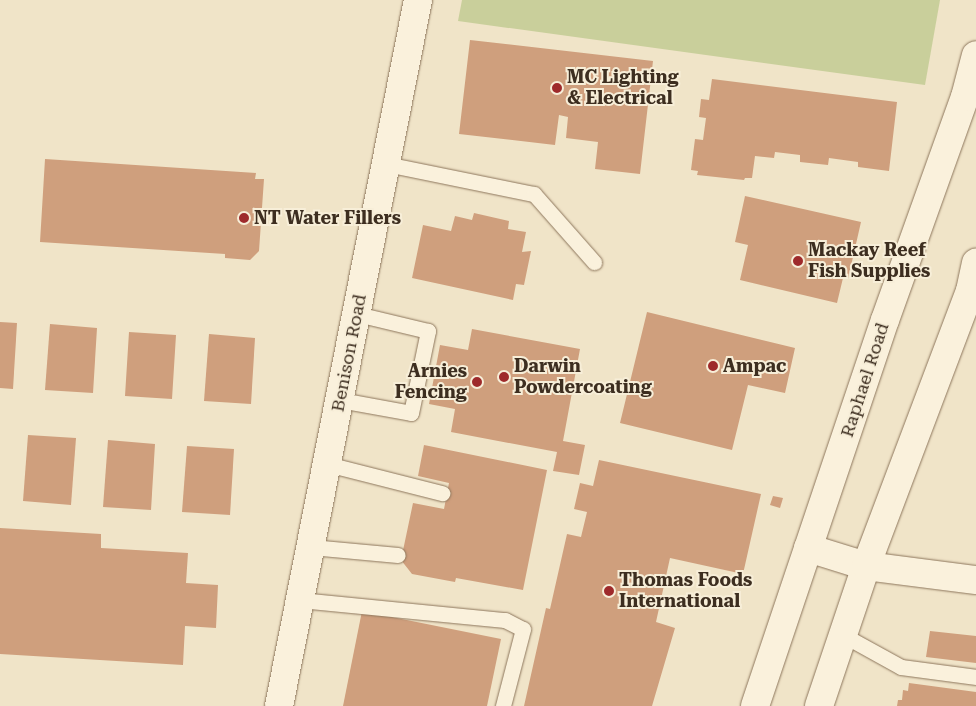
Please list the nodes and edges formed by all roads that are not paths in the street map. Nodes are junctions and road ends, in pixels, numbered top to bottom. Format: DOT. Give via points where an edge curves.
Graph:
graph roads {
  1 [pos="418,0"];
  2 [pos="976,55"];
  3 [pos="386,164"];
  4 [pos="594,262"];
  5 [pos="976,263"];
  6 [pos="356,314"];
  7 [pos="340,400"];
  8 [pos="327,464"];
  9 [pos="442,493"];
  10 [pos="311,547"];
  11 [pos="808,548"];
  12 [pos="398,555"];
  13 [pos="866,566"];
  14 [pos="976,580"];
  15 [pos="300,600"];
  16 [pos="843,635"];
  17 [pos="976,677"];
  18 [pos="280,706"];
  19 [pos="503,706"];
  20 [pos="755,706"];
  21 [pos="819,706"];
  1 -- 3 [label="street, Benison Road"];
  2 -- 11 [label="street, Raphael Road" via="965,97"];
  3 -- 4 [label="lane" via="534,194"];
  3 -- 6 [label="street, Benison Road"];
  5 -- 13 [label="street" via="970,291"];
  6 -- 7 [label="street, Benison Road"];
  6 -- 7 [label="lane" via="428,331 411,413"];
  7 -- 8 [label="street, Benison Road"];
  8 -- 9 [label="lane"];
  8 -- 10 [label="street, Benison Road"];
  10 -- 12 [label="lane"];
  10 -- 15 [label="street, Benison Road"];
  11 -- 13 [label="street"];
  11 -- 20 [label="street, Raphael Road"];
  13 -- 14 [label="street"];
  13 -- 16 [label="street"];
  15 -- 18 [label="street, Benison Road"];
  15 -- 19 [label="lane" via="505,620 522,629"];
  16 -- 17 [label="lane" via="901,667"];
  16 -- 21 [label="street"];
}
